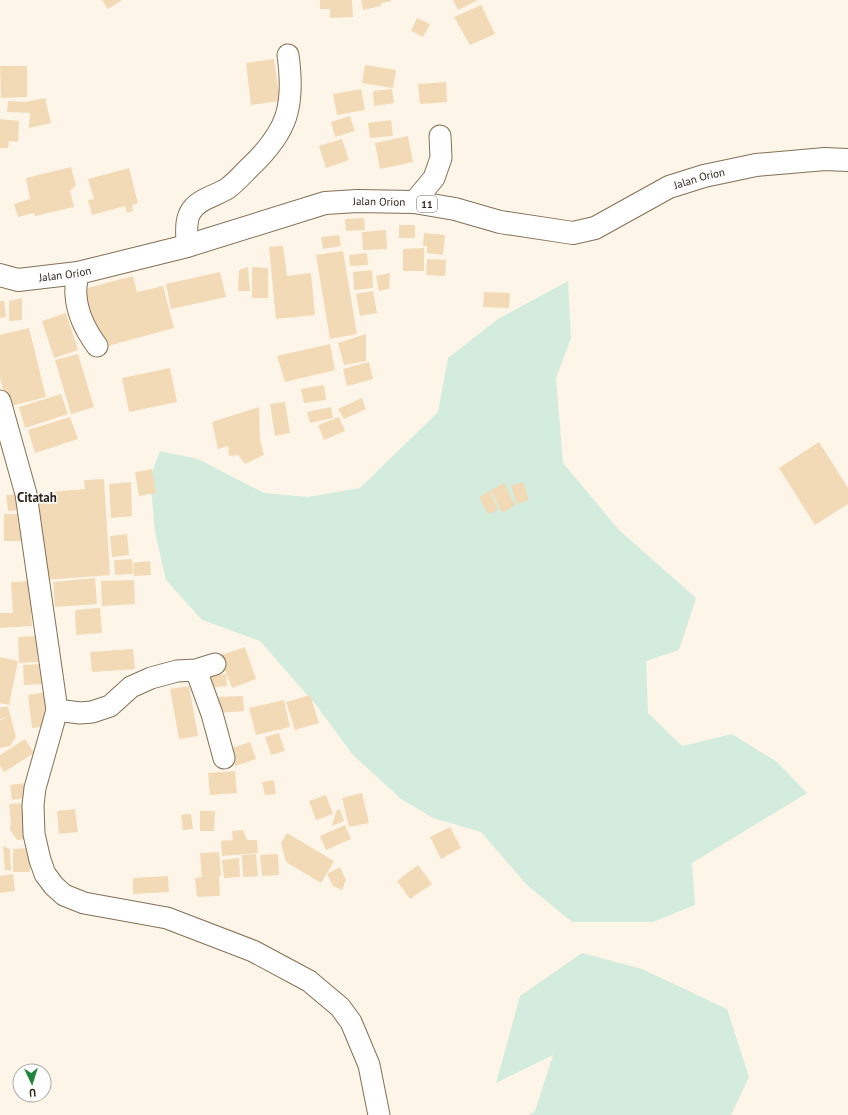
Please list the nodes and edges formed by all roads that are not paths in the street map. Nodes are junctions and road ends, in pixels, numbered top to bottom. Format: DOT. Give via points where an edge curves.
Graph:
graph roads {
  1 [pos="288,55"];
  2 [pos="440,136"];
  3 [pos="848,160"];
  4 [pos="414,202"];
  5 [pos="187,246"];
  6 [pos="78,273"];
  7 [pos="0,275"];
  8 [pos="97,346"];
  9 [pos="0,401"];
  10 [pos="57,710"];
  11 [pos="224,758"];
  12 [pos="379,1115"];
  1 -- 5 [label="street" via="291,90 290,105 284,124 265,153 228,188 193,208 189,214"];
  2 -- 4 [label="street" via="440,158 434,178"];
  3 -- 4 [label="highway, Jalan Orion / 11" via="825,159 756,166 704,176 669,187 595,228 573,233 500,222 455,209"];
  4 -- 5 [label="highway, Jalan Orion / 11" via="325,203"];
  5 -- 6 [label="highway, Jalan Orion / 11"];
  6 -- 7 [label="highway, Jalan Orion / 11" via="18,280"];
  6 -- 8 [label="street" via="78,309 87,332"];
  9 -- 10 [label="street" via="26,494"];
  10 -- 11 [label="street" via="92,712 110,706 131,687 151,678 205,667 212,714"];
  10 -- 12 [label="street" via="35,788 33,805 34,834 40,860 45,874 54,886 64,895 84,903 167,918 253,951 309,981 340,1008 351,1022 368,1065"];
}
